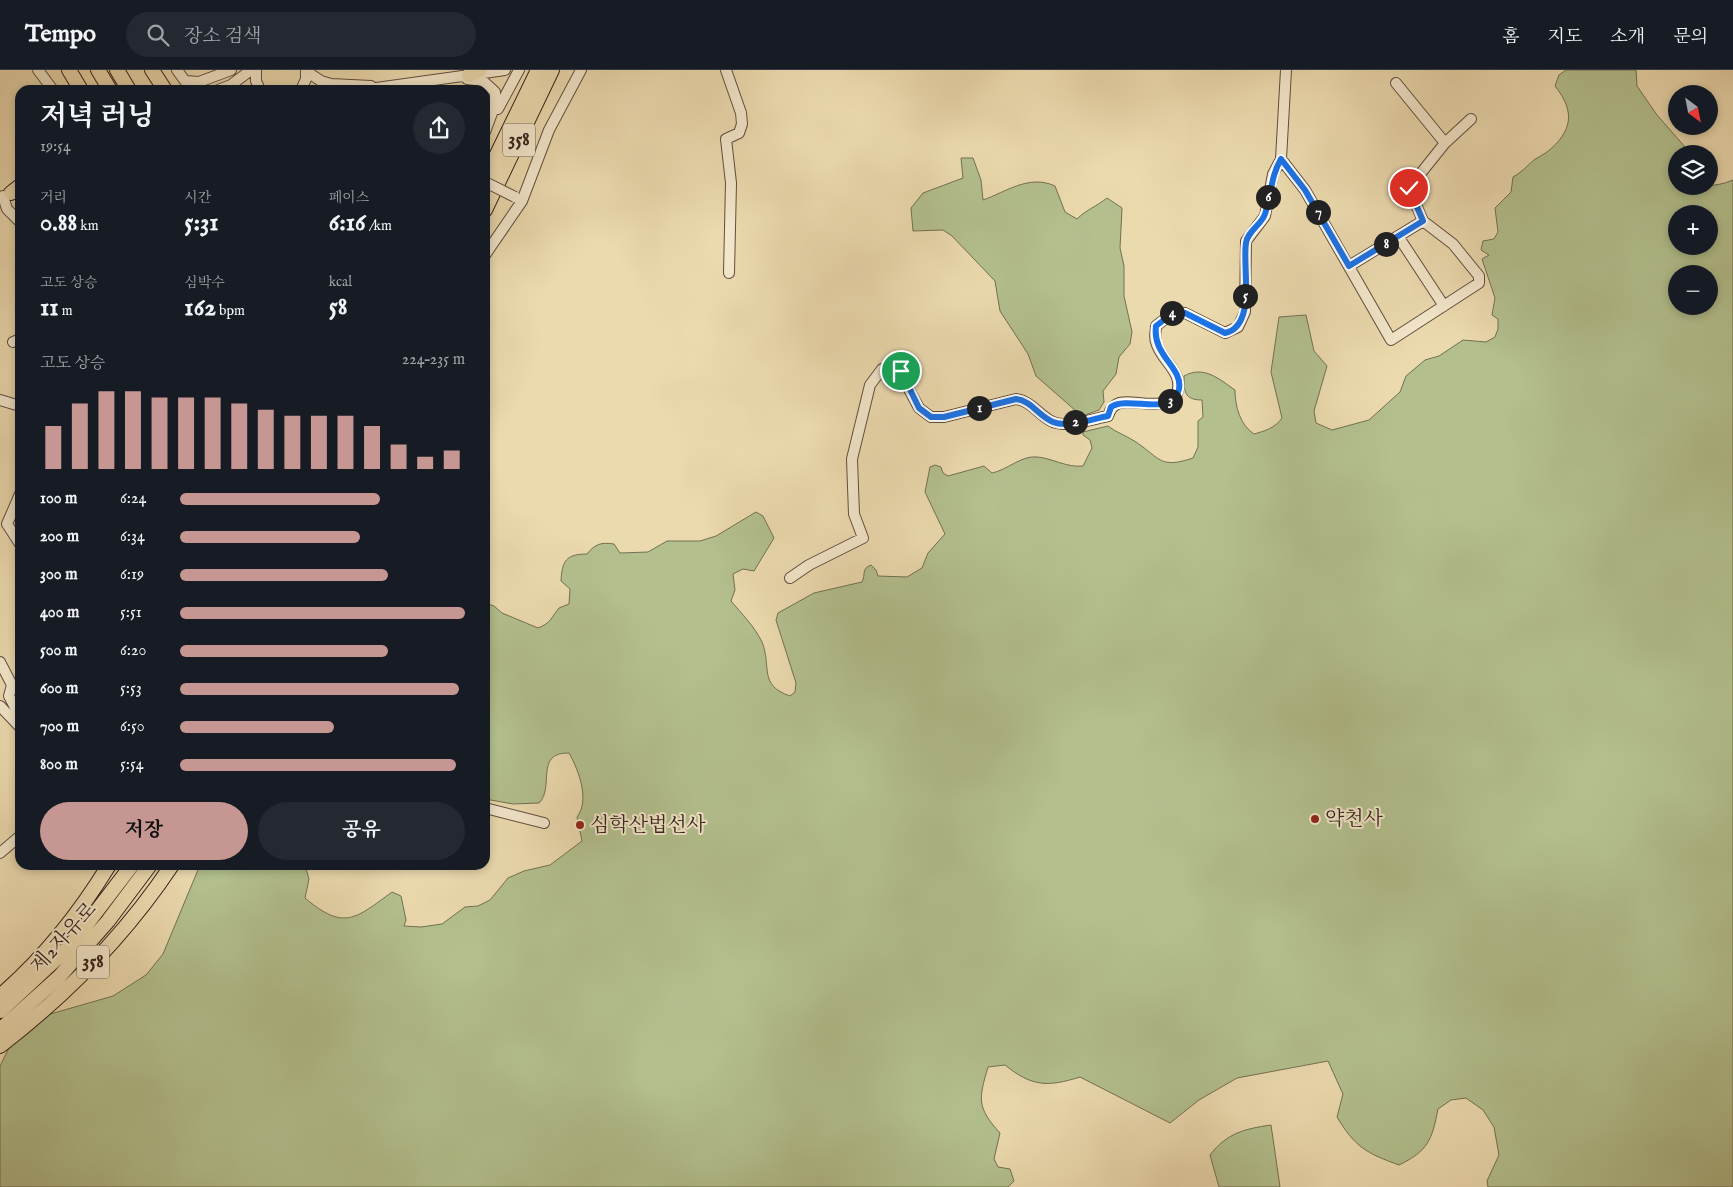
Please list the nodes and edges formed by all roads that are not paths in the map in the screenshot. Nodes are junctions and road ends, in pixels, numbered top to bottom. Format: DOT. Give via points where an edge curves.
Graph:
graph roads {
  1 [pos="38,70"];
  2 [pos="69,70"];
  3 [pos="98,70"];
  4 [pos="117,70"];
  5 [pos="152,70"];
  6 [pos="177,70"];
  7 [pos="231,70"];
  8 [pos="251,70"];
  9 [pos="256,70"];
  10 [pos="306,70"];
  11 [pos="505,70"];
  12 [pos="519,70"];
  13 [pos="538,70"];
  14 [pos="552,70"];
  15 [pos="582,70"];
  16 [pos="726,70"];
  17 [pos="1286,70"];
  18 [pos="475,72"];
  19 [pos="446,75"];
  20 [pos="1396,83"];
  21 [pos="49,85"];
  22 [pos="78,85"];
  23 [pos="107,85"];
  24 [pos="126,85"];
  25 [pos="162,85"];
  26 [pos="231,85"];
  27 [pos="258,85"];
  28 [pos="304,85"];
  29 [pos="356,85"];
  30 [pos="386,85"];
  31 [pos="489,85"];
  32 [pos="490,86"];
  33 [pos="1471,119"];
  34 [pos="490,122"];
  35 [pos="1446,143"];
  36 [pos="1281,159"];
  37 [pos="490,170"];
  38 [pos="490,183"];
  39 [pos="11,192"];
  40 [pos="519,199"];
  41 [pos="490,200"];
  42 [pos="15,217"];
  43 [pos="1423,221"];
  44 [pos="1398,236"];
  45 [pos="490,247"];
  46 [pos="1349,266"];
  47 [pos="729,273"];
  48 [pos="1444,306"];
  49 [pos="0,400"];
  50 [pos="15,404"];
  51 [pos="15,506"];
  52 [pos="15,536"];
  53 [pos="790,578"];
  54 [pos="0,662"];
  55 [pos="0,706"];
  56 [pos="15,708"];
  57 [pos="15,722"];
  58 [pos="490,809"];
  59 [pos="544,822"];
  60 [pos="15,840"];
  61 [pos="0,853"];
  62 [pos="106,870"];
  63 [pos="128,870"];
  64 [pos="146,870"];
  65 [pos="169,870"];
  66 [pos="0,996"];
  67 [pos="0,1011"];
  68 [pos="0,1030"];
  69 [pos="0,1046"];
  1 -- 21 [label="street"];
  2 -- 22 [label="highway"];
  3 -- 23 [label="highway"];
  4 -- 24 [label="highway"];
  5 -- 25 [label="highway"];
  6 -- 7 [label="street" via="185,81 199,82"];
  8 -- 26 [label="street"];
  9 -- 27 [label="street"];
  10 -- 28 [label="street"];
  10 -- 29 [label="street" via="320,81"];
  11 -- 18 [label="street"];
  12 -- 34 [label="street"];
  13 -- 37 [label="highway, 358"];
  14 -- 41 [label="highway, 358"];
  15 -- 40 [label="street" via="549,130"];
  16 -- 47 [label="street" via="742,124 739,133 726,139 731,183"];
  17 -- 36 [label="street"];
  18 -- 19 [label="street"];
  19 -- 30 [label="street"];
  19 -- 31 [label="street" via="483,81"];
  20 -- 35 [label="street"];
  32 -- 34 [label="street" via="496,98"];
  33 -- 35 [label="street"];
  35 -- 43 [label="street" via="1409,188"];
  36 -- 46 [label="street" via="1305,190"];
  36 -- 53 [label="street" via="1273,174 1265,216 1246,241 1244,312 1238,327 1225,333 1185,313 1174,312 1156,326 1156,342 1179,382 1176,396 1159,404 1134,401 1115,404 1108,416 1064,424 1053,422 1026,400 1016,399 944,417 931,417 919,408 901,371 896,365 890,365 882,369 870,385 852,459 854,514 863,538"];
  38 -- 40 [label="street, bridge"];
  39 -- 42 [label="street" via="7,209"];
  40 -- 45 [label="street"];
  43 -- 44 [label="street"];
  43 -- 48 [label="street" via="1453,244 1480,276 1479,283"];
  44 -- 46 [label="street"];
  44 -- 48 [label="street"];
  46 -- 48 [label="street" via="1391,340"];
  49 -- 50 [label="street"];
  51 -- 52 [label="street" via="7,524"];
  54 -- 56 [label="street" via="12,685 8,696"];
  55 -- 57 [label="street"];
  58 -- 59 [label="street"];
  60 -- 61 [label="street"];
  62 -- 66 [label="highway, 358" via="66,930"];
  63 -- 67 [label="highway, 제2자유로" via="70,946"];
  64 -- 68 [label="highway, 제2자유로" via="108,921 59,977"];
  65 -- 69 [label="highway, 358" via="148,901 104,950 50,1004"];
}
